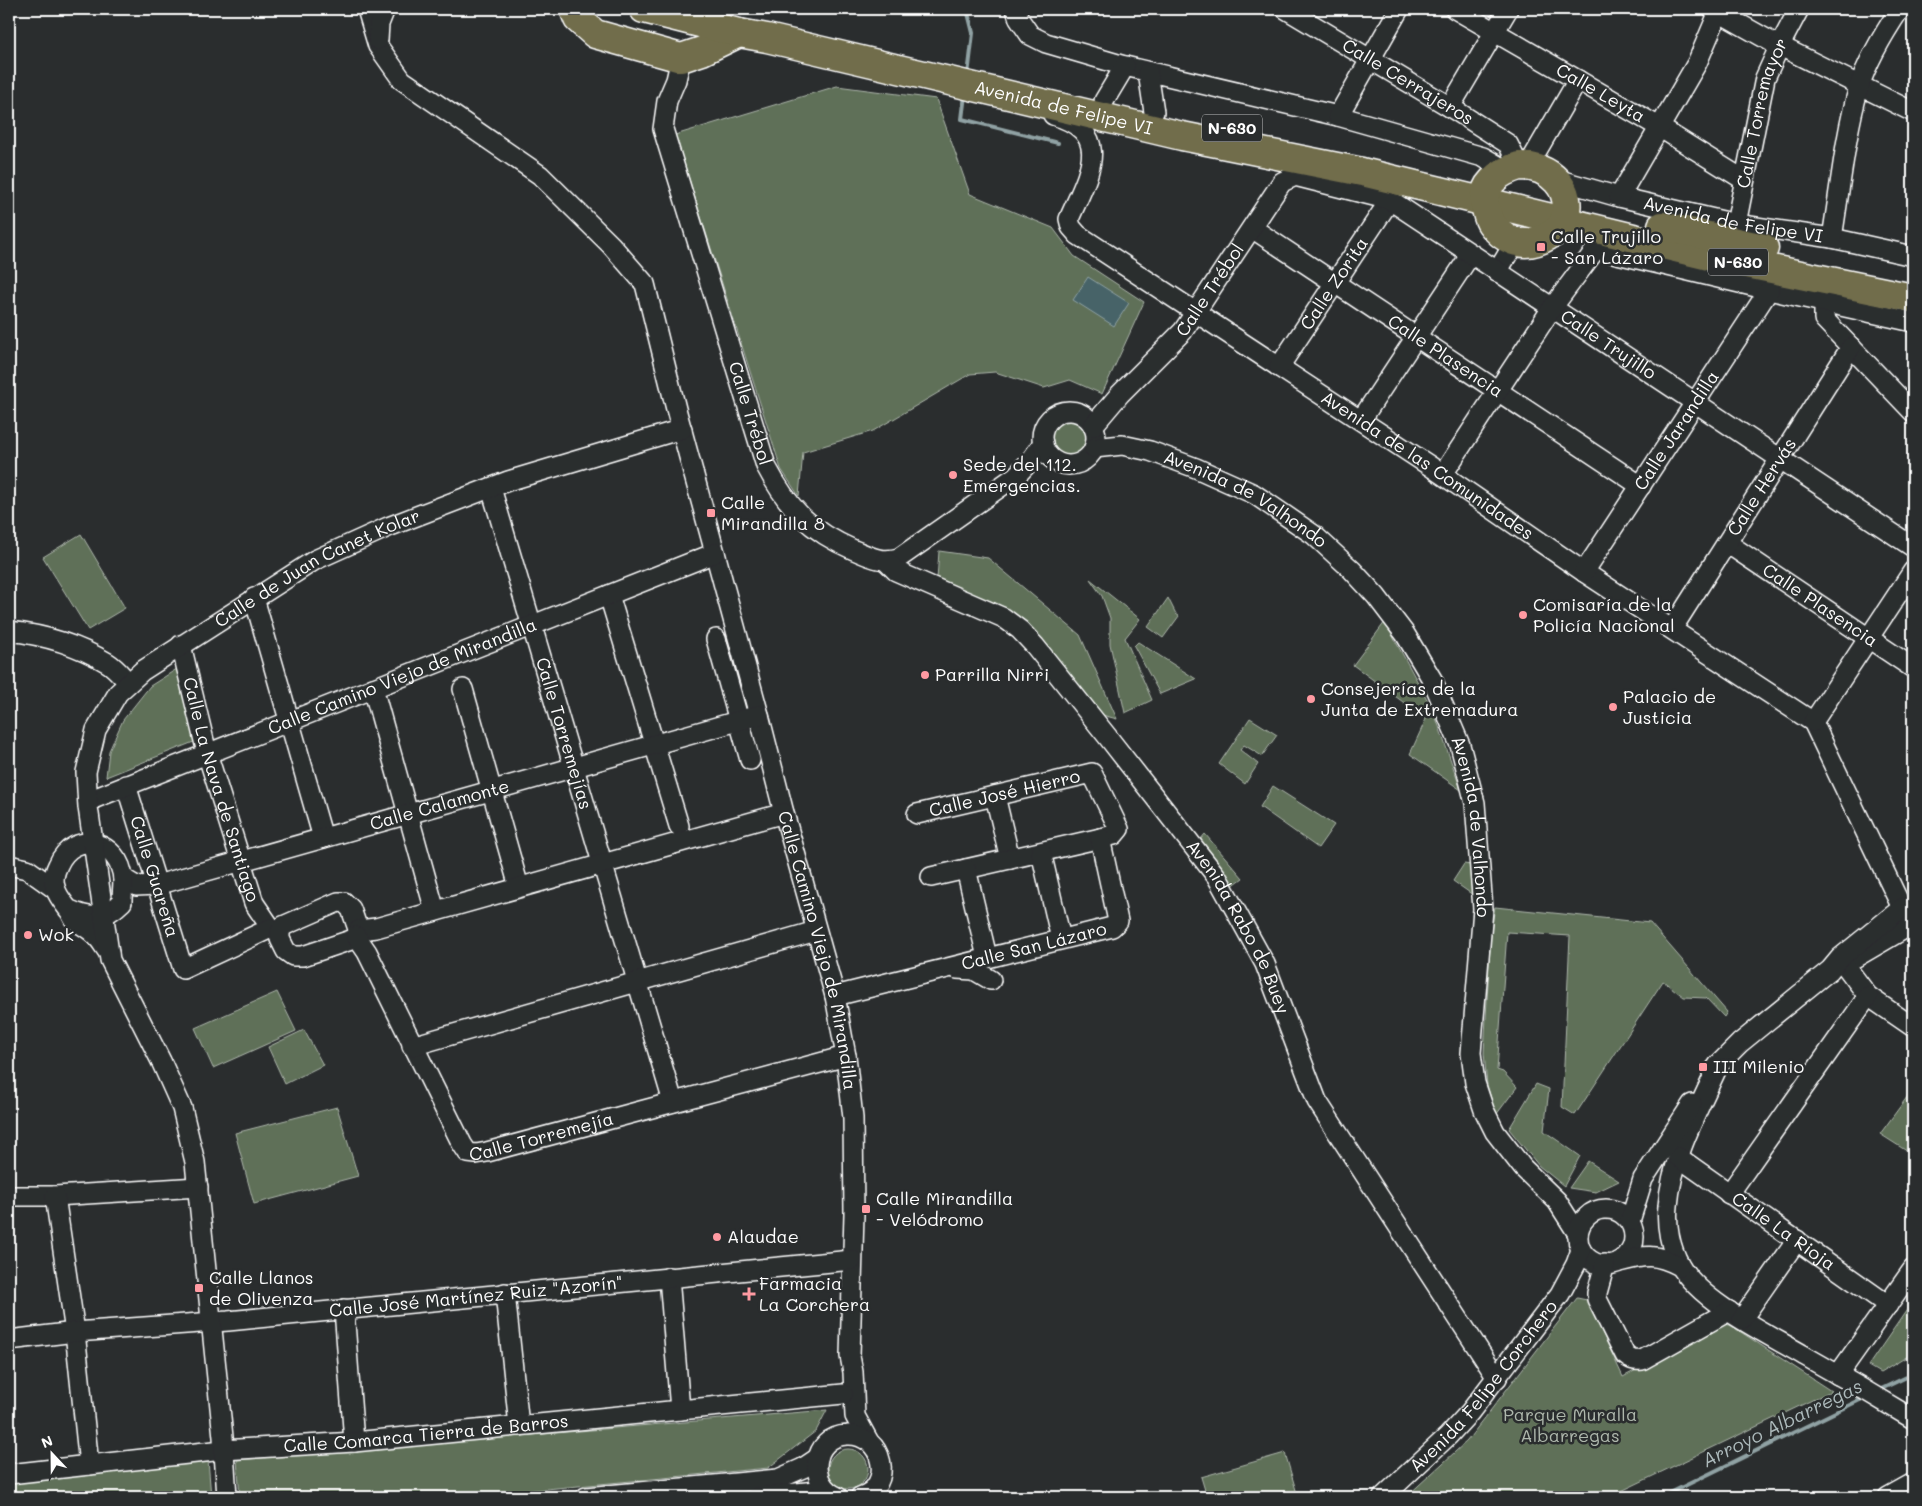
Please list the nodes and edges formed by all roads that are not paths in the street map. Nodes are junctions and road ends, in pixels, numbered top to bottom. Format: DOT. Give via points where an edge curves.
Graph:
graph roads {
  1 [pos="367,9"];
  2 [pos="385,9"];
  3 [pos="574,9"];
  4 [pos="644,9"];
  5 [pos="1016,9"];
  6 [pos="1287,9"];
  7 [pos="1399,9"];
  8 [pos="1455,9"];
  9 [pos="1508,9"];
  10 [pos="1799,9"];
  11 [pos="1900,9"];
  12 [pos="1717,10"];
  13 [pos="724,17"];
  14 [pos="1495,31"];
  15 [pos="1780,45"];
  16 [pos="378,46"];
  17 [pos="681,58"];
  18 [pos="1370,59"];
  19 [pos="1125,66"];
  20 [pos="1148,72"];
  21 [pos="963,77"];
  22 [pos="1578,80"];
  23 [pos="1860,86"];
  24 [pos="1104,101"];
  25 [pos="1450,107"];
  26 [pos="1154,112"];
  27 [pos="1913,112"];
  28 [pos="1338,116"];
  29 [pos="1660,127"];
  30 [pos="1288,178"];
  31 [pos="1505,178"];
  32 [pos="1556,179"];
  33 [pos="1744,180"];
  34 [pos="1619,197"];
  35 [pos="1390,200"];
  36 [pos="1565,212"];
  37 [pos="1736,224"];
  38 [pos="1252,228"];
  39 [pos="1832,238"];
  40 [pos="1515,242"];
  41 [pos="1471,254"];
  42 [pos="1913,256"];
  43 [pos="1498,272"];
  44 [pos="1913,281"];
  45 [pos="1335,282"];
  46 [pos="1769,290"];
  47 [pos="1913,298"];
  48 [pos="1824,303"];
  49 [pos="1552,308"];
  50 [pos="1196,313"];
  51 [pos="1913,322"];
  52 [pos="1416,337"];
  53 [pos="1851,347"];
  54 [pos="1279,367"];
  55 [pos="1498,391"];
  56 [pos="1695,403"];
  57 [pos="1913,412"];
  58 [pos="1361,420"];
  59 [pos="682,429"];
  60 [pos="1091,430"];
  61 [pos="1043,443"];
  62 [pos="1780,459"];
  63 [pos="1056,461"];
  64 [pos="1442,474"];
  65 [pos="1016,476"];
  66 [pos="1641,486"];
  67 [pos="491,488"];
  68 [pos="1727,543"];
  69 [pos="1913,547"];
  70 [pos="715,553"];
  71 [pos="886,561"];
  72 [pos="1913,571"];
  73 [pos="1584,572"];
  74 [pos="609,595"];
  75 [pos="254,598"];
  76 [pos="532,625"];
  77 [pos="1672,629"];
  78 [pos="9,631"];
  79 [pos="1868,638"];
  80 [pos="716,639"];
  81 [pos="181,645"];
  82 [pos="1913,668"];
  83 [pos="128,682"];
  84 [pos="373,688"];
  85 [pos="463,689"];
  86 [pos="759,714"];
  87 [pos="738,720"];
  88 [pos="290,721"];
  89 [pos="1813,722"];
  90 [pos="654,744"];
  91 [pos="207,753"];
  92 [pos="750,760"];
  93 [pos="574,767"];
  94 [pos="126,785"];
  95 [pos="491,790"];
  96 [pos="995,796"];
  97 [pos="88,801"];
  98 [pos="784,813"];
  99 [pos="408,814"];
  100 [pos="917,814"];
  101 [pos="679,826"];
  102 [pos="323,838"];
  103 [pos="1100,838"];
  104 [pos="94,842"];
  105 [pos="1041,852"];
  106 [pos="62,857"];
  107 [pos="1010,859"];
  108 [pos="241,861"];
  109 [pos="603,864"];
  110 [pos="18,867"];
  111 [pos="966,869"];
  112 [pos="931,877"];
  113 [pos="129,882"];
  114 [pos="157,885"];
  115 [pos="519,887"];
  116 [pos="55,889"];
  117 [pos="70,910"];
  118 [pos="435,911"];
  119 [pos="1911,911"];
  120 [pos="105,916"];
  121 [pos="275,930"];
  122 [pos="816,931"];
  123 [pos="358,933"];
  124 [pos="1061,939"];
  125 [pos="109,953"];
  126 [pos="987,957"];
  127 [pos="1837,967"];
  128 [pos="948,968"];
  129 [pos="992,980"];
  130 [pos="638,982"];
  131 [pos="835,996"];
  132 [pos="1868,996"];
  133 [pos="1913,1027"];
  134 [pos="412,1046"];
  135 [pos="846,1056"];
  136 [pos="1719,1064"];
  137 [pos="673,1102"];
  138 [pos="1678,1157"];
  139 [pos="1643,1178"];
  140 [pos="198,1187"];
  141 [pos="1729,1194"];
  142 [pos="9,1196"];
  143 [pos="55,1196"];
  144 [pos="1557,1201"];
  145 [pos="1602,1209"];
  146 [pos="1632,1229"];
  147 [pos="1797,1240"];
  148 [pos="1579,1242"];
  149 [pos="852,1260"];
  150 [pos="1678,1261"];
  151 [pos="1606,1263"];
  152 [pos="1913,1269"];
  153 [pos="669,1278"];
  154 [pos="505,1293"];
  155 [pos="1560,1294"];
  156 [pos="1888,1305"];
  157 [pos="344,1309"];
  158 [pos="1735,1315"];
  159 [pos="211,1322"];
  160 [pos="75,1332"];
  161 [pos="9,1340"];
  162 [pos="850,1356"];
  163 [pos="1840,1376"];
  164 [pos="1497,1378"];
  165 [pos="843,1394"];
  166 [pos="680,1410"];
  167 [pos="1906,1414"];
  168 [pos="519,1426"];
  169 [pos="835,1438"];
  170 [pos="868,1440"];
  171 [pos="354,1442"];
  172 [pos="223,1450"];
  173 [pos="818,1458"];
  174 [pos="89,1465"];
  175 [pos="9,1474"];
  176 [pos="1913,1483"];
  177 [pos="832,1495"];
  178 [pos="227,1497"];
  179 [pos="586,1497"];
  180 [pos="757,1497"];
  181 [pos="862,1497"];
  182 [pos="1383,1497"];
  183 [pos="1889,1497"];
  1 -- 16 [label="street"];
  2 -- 16 [label="street" via="379,24"];
  3 -- 17 [label="highway" via="578,19 595,34"];
  4 -- 13 [label="highway, Avenida de Felipe VI / N-630"];
  5 -- 19 [label="street" via="1030,35 1046,43"];
  6 -- 18 [label="street, Calle Cerrajeros"];
  7 -- 18 [label="street"];
  8 -- 14 [label="street, Calle Leyta"];
  9 -- 14 [label="street"];
  10 -- 15 [label="street, Calle Torremayor"];
  11 -- 23 [label="street" via="1881,37"];
  12 -- 15 [label="street"];
  12 -- 29 [label="street" via="1697,63"];
  13 -- 17 [label="highway"];
  13 -- 17 [label="highway" via="702,51"];
  13 -- 21 [label="highway, Avenida de Felipe VI / N-630"];
  14 -- 22 [label="street, Calle Leyta"];
  14 -- 25 [label="street"];
  15 -- 23 [label="street"];
  15 -- 33 [label="street, Calle Torremayor" via="1765,78"];
  16 -- 59 [label="street, Calle Camino Viejo de Mirandilla" via="402,80 540,174 645,284"];
  17 -- 71 [label="street, Calle Trébol" via="667,102 663,129 766,466 779,490 814,528 846,546"];
  18 -- 25 [label="street, Calle Cerrajeros"];
  18 -- 28 [label="street"];
  19 -- 20 [label="street"];
  19 -- 24 [label="street"];
  20 -- 26 [label="street"];
  20 -- 28 [label="street"];
  21 -- 24 [label="highway, Avenida de Felipe VI / N-630"];
  21 -- 31 [label="highway, Avenida de Felipe VI / N-630" via="1182,136 1362,172"];
  21 -- 50 [label="street, Avenida de las Comunidades" via="988,98 1070,120 1084,132 1091,144 1091,166 1069,219 1071,227 1078,235"];
  22 -- 29 [label="street, Calle Leyta"];
  22 -- 31 [label="street"];
  23 -- 27 [label="street"];
  23 -- 39 [label="street"];
  24 -- 26 [label="highway, Avenida de Felipe VI / N-630"];
  25 -- 31 [label="street, Calle Cerrajeros" via="1508,144"];
  26 -- 31 [label="highway, Avenida de Felipe VI / N-630" via="1338,150"];
  28 -- 31 [label="street" via="1483,158"];
  29 -- 33 [label="street, Calle Leyta"];
  29 -- 34 [label="street"];
  30 -- 35 [label="street, Calle Trujillo" via="1295,176"];
  30 -- 38 [label="street, Calle Trébol" via="1282,182"];
  31 -- 32 [label="highway" via="1541,168"];
  31 -- 36 [label="highway, N-630"];
  31 -- 40 [label="highway" via="1490,221 1505,238"];
  32 -- 34 [label="street, Avenida de Felipe VI"];
  32 -- 36 [label="highway" via="1563,190"];
  33 -- 37 [label="street, Calle Torremayor"];
  34 -- 37 [label="street, Avenida de Felipe VI"];
  35 -- 41 [label="street, Calle Trujillo"];
  35 -- 45 [label="street, Calle Zorita"];
  36 -- 40 [label="highway" via="1558,230 1542,240"];
  36 -- 44 [label="highway, Avenida de Felipe VI / N-630"];
  36 -- 47 [label="highway, Avenida de Felipe VI / N-630" via="1708,256"];
  37 -- 39 [label="street, Avenida de Felipe VI"];
  38 -- 45 [label="street, Calle Plasencia"];
  38 -- 50 [label="street, Calle Trébol"];
  39 -- 42 [label="street, Avenida de Felipe VI"];
  40 -- 43 [label="street"];
  41 -- 43 [label="street, Calle Trujillo"];
  41 -- 52 [label="street"];
  43 -- 49 [label="street, Calle Trujillo"];
  45 -- 52 [label="street, Calle Plasencia"];
  45 -- 54 [label="street, Calle Zorita"];
  46 -- 48 [label="street"];
  46 -- 49 [label="street" via="1596,249"];
  46 -- 56 [label="street, Calle Jarandilla"];
  48 -- 51 [label="street"];
  48 -- 53 [label="street" via="1824,319"];
  49 -- 55 [label="street"];
  49 -- 56 [label="street, Calle Trujillo"];
  50 -- 54 [label="street, Avenida de las Comunidades"];
  50 -- 60 [label="street, Calle Trébol" via="1173,343 1120,394"];
  52 -- 55 [label="street, Calle Plasencia"];
  52 -- 58 [label="street"];
  53 -- 57 [label="street"];
  53 -- 62 [label="street, Calle Hervás"];
  54 -- 58 [label="street, Avenida de las Comunidades"];
  55 -- 64 [label="street"];
  55 -- 66 [label="street, Calle Plasencia"];
  56 -- 62 [label="street, Calle Trujillo"];
  56 -- 66 [label="street, Calle Jarandilla"];
  58 -- 64 [label="street, Avenida de las Comunidades"];
  59 -- 67 [label="street, Calle de Juan Canet Kolar"];
  59 -- 70 [label="street, Calle Camino Viejo de Mirandilla"];
  60 -- 61 [label="street" via="1067,411 1052,417 1044,427"];
  60 -- 63 [label="street" via="1086,458 1064,464"];
  60 -- 144 [label="street, Avenida de Valhondo" via="1122,445 1150,451 1246,490 1314,535 1376,596 1405,634 1433,681 1460,745 1475,803 1483,909 1471,1053 1475,1083 1495,1132 1523,1168"];
  61 -- 63 [label="street" via="1045,451"];
  61 -- 65 [label="street"];
  62 -- 68 [label="street, Calle Hervás"];
  62 -- 69 [label="street, Calle Trujillo"];
  63 -- 65 [label="street"];
  64 -- 73 [label="street, Avenida de las Comunidades"];
  65 -- 71 [label="street" via="899,558"];
  66 -- 73 [label="street, Calle Jarandilla"];
  67 -- 75 [label="street, Calle de Juan Canet Kolar" via="388,527 315,560"];
  67 -- 76 [label="street, Calle Torremejías"];
  68 -- 77 [label="street, Calle Hervás"];
  68 -- 79 [label="street, Calle Plasencia"];
  70 -- 74 [label="street, Calle Camino Viejo de Mirandilla"];
  70 -- 86 [label="street, Calle Camino Viejo de Mirandilla"];
  71 -- 164 [label="street, Avenida Rabo de Buey" via="896,571 1004,618 1020,630 1108,736 1217,877 1265,964 1317,1102"];
  72 -- 79 [label="street"];
  73 -- 77 [label="street, Avenida de las Comunidades"];
  74 -- 76 [label="street, Calle Camino Viejo de Mirandilla"];
  74 -- 90 [label="street"];
  75 -- 81 [label="street, Calle de Juan Canet Kolar"];
  75 -- 88 [label="street"];
  76 -- 84 [label="street, Calle Camino Viejo de Mirandilla"];
  76 -- 93 [label="street, Calle Torremejías"];
  77 -- 89 [label="street, Avenida de las Comunidades"];
  78 -- 83 [label="street" via="63,642 110,664"];
  79 -- 82 [label="street, Calle Plasencia"];
  79 -- 89 [label="street"];
  80 -- 87 [label="street"];
  81 -- 83 [label="street, Calle de Juan Canet Kolar"];
  81 -- 91 [label="street, Calle La Nava de Santiago"];
  83 -- 97 [label="street, Calle de Juan Canet Kolar" via="96,730 86,772"];
  84 -- 88 [label="street, Calle Camino Viejo de Mirandilla"];
  84 -- 99 [label="street"];
  85 -- 95 [label="street"];
  86 -- 87 [label="street, Calle Calamonte"];
  86 -- 98 [label="street, Calle Camino Viejo de Mirandilla"];
  87 -- 90 [label="street, Calle Calamonte"];
  87 -- 92 [label="street"];
  88 -- 91 [label="street, Calle Camino Viejo de Mirandilla"];
  88 -- 102 [label="street"];
  89 -- 119 [label="street"];
  90 -- 93 [label="street, Calle Calamonte"];
  90 -- 101 [label="street"];
  91 -- 94 [label="street, Calle Camino Viejo de Mirandilla"];
  91 -- 108 [label="street, Calle La Nava de Santiago"];
  93 -- 95 [label="street, Calle Calamonte"];
  93 -- 109 [label="street, Calle Torremejías"];
  94 -- 97 [label="street, Calle Camino Viejo de Mirandilla"];
  94 -- 114 [label="street, Calle Guareña"];
  95 -- 99 [label="street, Calle Calamonte"];
  95 -- 115 [label="street"];
  96 -- 100 [label="street, Calle José Hierro"];
  96 -- 103 [label="street, Calle José Hierro" via="1092,773 1119,829 1114,835"];
  96 -- 107 [label="street"];
  97 -- 104 [label="street, Calle de Juan Canet Kolar"];
  98 -- 109 [label="street"];
  98 -- 122 [label="street, Calle Camino Viejo de Mirandilla"];
  99 -- 102 [label="street, Calle Calamonte"];
  99 -- 118 [label="street"];
  102 -- 108 [label="street, Calle Calamonte"];
  103 -- 105 [label="street"];
  103 -- 124 [label="street, Calle San Lázaro" via="1118,921 1112,927"];
  104 -- 106 [label="street" via="83,842"];
  104 -- 113 [label="street" via="113,854"];
  104 -- 120 [label="street, Calle de Juan Canet Kolar"];
  105 -- 107 [label="street"];
  105 -- 124 [label="street"];
  106 -- 110 [label="street"];
  106 -- 116 [label="street" via="54,873"];
  107 -- 111 [label="street"];
  108 -- 114 [label="street, Calle Calamonte"];
  108 -- 121 [label="street, Calle La Nava de Santiago" via="254,903"];
  109 -- 115 [label="street"];
  109 -- 130 [label="street"];
  110 -- 116 [label="street"];
  111 -- 112 [label="street"];
  111 -- 126 [label="street"];
  113 -- 114 [label="street, Calle Calamonte"];
  113 -- 120 [label="street" via="122,902"];
  114 -- 121 [label="street, Calle Guareña" via="183,969"];
  115 -- 118 [label="street"];
  116 -- 117 [label="street"];
  117 -- 120 [label="street" via="82,916"];
  117 -- 125 [label="street"];
  118 -- 123 [label="street"];
  119 -- 127 [label="street" via="1840,958"];
  119 -- 127 [label="street" via="1879,936 1872,949"];
  120 -- 125 [label="street"];
  121 -- 123 [label="street, Calle La Nava de Santiago" via="286,951 293,956 303,956 354,939"];
  121 -- 123 [label="street, Calle Torremejía" via="344,902 351,909"];
  122 -- 130 [label="street"];
  122 -- 131 [label="street, Calle Camino Viejo de Mirandilla"];
  123 -- 134 [label="street, Calle Torremejía"];
  124 -- 126 [label="street, Calle San Lázaro"];
  125 -- 140 [label="street" via="182,1108"];
  126 -- 128 [label="street, Calle San Lázaro"];
  127 -- 132 [label="street"];
  127 -- 136 [label="street" via="1740,1043"];
  128 -- 129 [label="street, Calle San Lázaro" via="974,970"];
  128 -- 131 [label="street, Calle San Lázaro"];
  130 -- 134 [label="street"];
  130 -- 137 [label="street"];
  131 -- 135 [label="street, Calle Camino Viejo de Mirandilla"];
  132 -- 133 [label="street"];
  132 -- 141 [label="street"];
  134 -- 137 [label="street, Calle Torremejía" via="468,1153 487,1152"];
  135 -- 137 [label="street, Calle Torremejía"];
  135 -- 149 [label="street, Calle Camino Viejo de Mirandilla" via="853,1118"];
  136 -- 138 [label="street"];
  136 -- 139 [label="street"];
  138 -- 141 [label="street, Calle La Rioja"];
  138 -- 150 [label="street" via="1668,1208 1670,1236"];
  139 -- 145 [label="street"];
  139 -- 146 [label="street"];
  140 -- 143 [label="street"];
  140 -- 159 [label="street"];
  141 -- 147 [label="street, Calle La Rioja"];
  142 -- 143 [label="street"];
  143 -- 160 [label="street"];
  144 -- 145 [label="street, Avenida de Valhondo" via="1574,1208"];
  144 -- 148 [label="street, Avenida de Valhondo"];
  145 -- 146 [label="street" via="1625,1216"];
  145 -- 148 [label="street" via="1586,1216 1580,1224"];
  146 -- 150 [label="street" via="1645,1244"];
  146 -- 151 [label="street" via="1630,1252"];
  147 -- 156 [label="street, Calle La Rioja"];
  147 -- 158 [label="street"];
  148 -- 151 [label="street" via="1586,1256"];
  148 -- 155 [label="street, Avenida Felipe Corchero" via="1576,1264"];
  149 -- 153 [label="street, Calle José Martínez Ruiz \"Azorín\""];
  149 -- 162 [label="street, Calle Camino Viejo de Mirandilla"];
  150 -- 151 [label="street" via="1644,1256"];
  150 -- 158 [label="street" via="1700,1290"];
  151 -- 155 [label="street, Avenida Felipe Corchero"];
  151 -- 158 [label="street" via="1597,1299 1630,1360 1642,1360"];
  152 -- 156 [label="street"];
  153 -- 154 [label="street, Calle José Martínez Ruiz \"Azorín\""];
  153 -- 166 [label="street"];
  154 -- 157 [label="street, Calle José Martínez Ruiz \"Azorín\""];
  154 -- 168 [label="street"];
  155 -- 164 [label="street, Avenida Felipe Corchero"];
  156 -- 163 [label="street"];
  157 -- 159 [label="street, Calle José Martínez Ruiz \"Azorín\""];
  157 -- 171 [label="street"];
  158 -- 163 [label="street"];
  159 -- 160 [label="street, Calle José Martínez Ruiz \"Azorín\""];
  159 -- 172 [label="street"];
  160 -- 161 [label="street, Calle José Martínez Ruiz \"Azorín\""];
  160 -- 174 [label="street"];
  162 -- 165 [label="street, Calle Camino Viejo de Mirandilla" via="844,1374"];
  162 -- 170 [label="street, Calle Camino Viejo de Mirandilla" via="854,1372 854,1416"];
  163 -- 167 [label="street"];
  164 -- 182 [label="street, Avenida Felipe Corchero" via="1459,1424"];
  165 -- 166 [label="street, Calle Comarca Tierra de Barros"];
  165 -- 169 [label="street, Calle Camino Viejo de Mirandilla" via="840,1425"];
  166 -- 168 [label="street, Calle Comarca Tierra de Barros"];
  168 -- 171 [label="street, Calle Comarca Tierra de Barros"];
  169 -- 170 [label="street" via="846,1434"];
  169 -- 173 [label="street" via="822,1448"];
  170 -- 181 [label="street, Calle Camino Viejo de Mirandilla" via="881,1458 882,1469 873,1489"];
  171 -- 172 [label="street, Calle Comarca Tierra de Barros"];
  172 -- 174 [label="street, Calle Comarca Tierra de Barros"];
  172 -- 178 [label="street"];
  173 -- 177 [label="street" via="819,1480"];
  173 -- 179 [label="street" via="778,1479"];
  174 -- 175 [label="street, Calle Comarca Tierra de Barros"];
  176 -- 183 [label="street"];
  177 -- 180 [label="street"];
}
